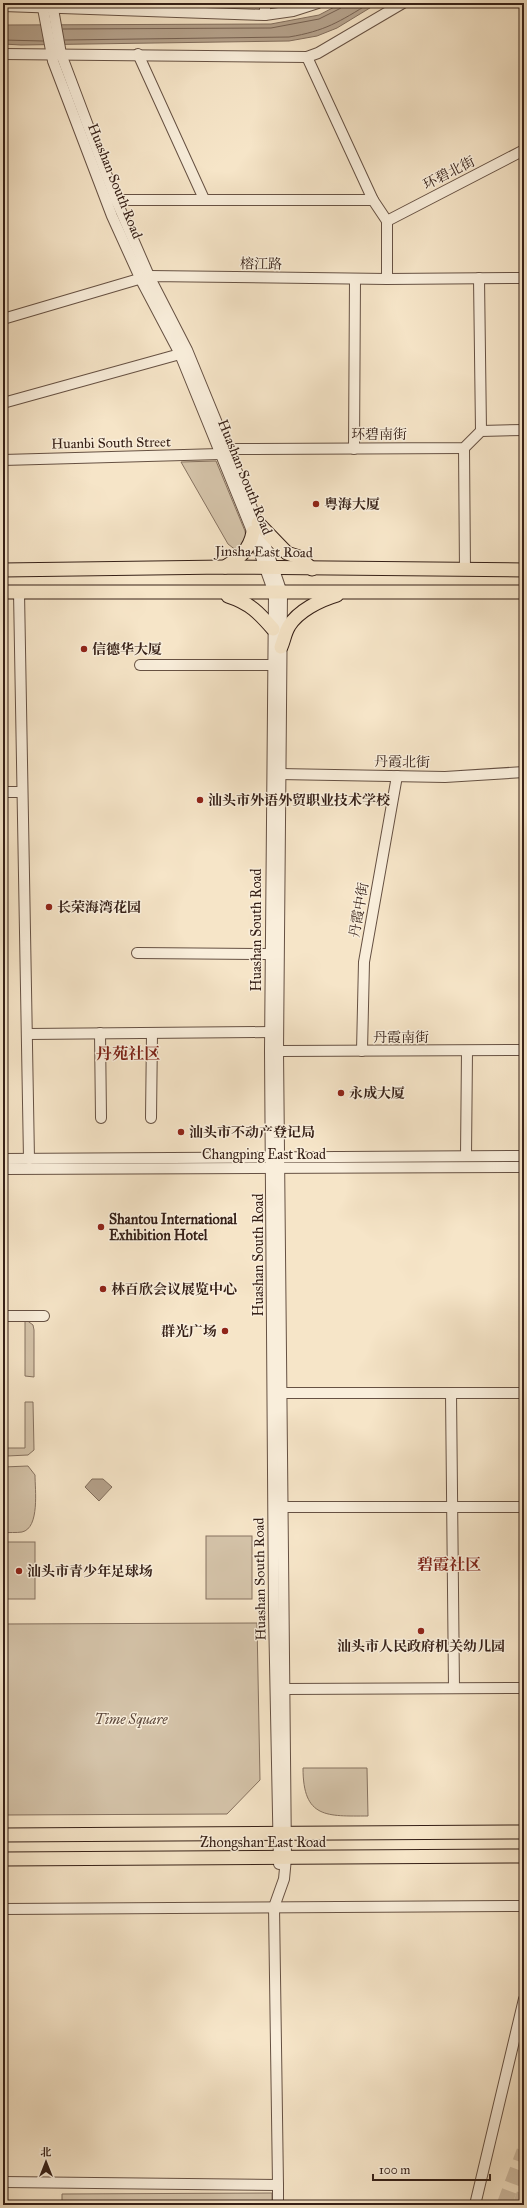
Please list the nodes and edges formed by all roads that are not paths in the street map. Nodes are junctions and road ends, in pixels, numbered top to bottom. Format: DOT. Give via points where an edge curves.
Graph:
graph roads {
  1 [pos="265,3"];
  2 [pos="318,3"];
  3 [pos="402,3"];
  4 [pos="3,6"];
  5 [pos="47,6"];
  6 [pos="181,8"];
  7 [pos="264,15"];
  8 [pos="55,51"];
  9 [pos="3,54"];
  10 [pos="138,54"];
  11 [pos="307,57"];
  12 [pos="524,150"];
  13 [pos="204,199"];
  14 [pos="116,200"];
  15 [pos="374,200"];
  16 [pos="387,221"];
  17 [pos="145,278"];
  18 [pos="479,278"];
  19 [pos="524,278"];
  20 [pos="355,279"];
  21 [pos="387,279"];
  22 [pos="3,319"];
  23 [pos="180,354"];
  24 [pos="3,403"];
  25 [pos="524,430"];
  26 [pos="481,431"];
  27 [pos="464,448"];
  28 [pos="354,449"];
  29 [pos="224,452"];
  30 [pos="3,460"];
  31 [pos="255,527"];
  32 [pos="225,567"];
  33 [pos="271,568"];
  34 [pos="312,569"];
  35 [pos="3,570"];
  36 [pos="465,570"];
  37 [pos="524,570"];
  38 [pos="3,592"];
  39 [pos="19,592"];
  40 [pos="217,592"];
  41 [pos="349,592"];
  42 [pos="524,592"];
  43 [pos="278,593"];
  44 [pos="273,629"];
  45 [pos="281,647"];
  46 [pos="140,665"];
  47 [pos="272,665"];
  48 [pos="524,772"];
  49 [pos="279,774"];
  50 [pos="397,776"];
  51 [pos="3,792"];
  52 [pos="22,792"];
  53 [pos="137,953"];
  54 [pos="270,954"];
  55 [pos="270,1032"];
  56 [pos="100,1033"];
  57 [pos="152,1033"];
  58 [pos="27,1034"];
  59 [pos="467,1050"];
  60 [pos="524,1050"];
  61 [pos="278,1051"];
  62 [pos="362,1051"];
  63 [pos="101,1118"];
  64 [pos="151,1118"];
  65 [pos="466,1156"];
  66 [pos="524,1156"];
  67 [pos="275,1158"];
  68 [pos="3,1159"];
  69 [pos="29,1159"];
  70 [pos="524,1167"];
  71 [pos="3,1169"];
  72 [pos="275,1169"];
  73 [pos="3,1316"];
  74 [pos="44,1316"];
  75 [pos="281,1393"];
  76 [pos="451,1393"];
  77 [pos="524,1393"];
  78 [pos="282,1507"];
  79 [pos="452,1507"];
  80 [pos="524,1507"];
  81 [pos="454,1688"];
  82 [pos="524,1688"];
  83 [pos="284,1689"];
  84 [pos="524,1832"];
  85 [pos="282,1833"];
  86 [pos="3,1835"];
  87 [pos="524,1856"];
  88 [pos="283,1858"];
  89 [pos="3,1859"];
  90 [pos="524,1906"];
  91 [pos="274,1907"];
  92 [pos="3,1909"];
  93 [pos="524,1999"];
  94 [pos="3,2182"];
  95 [pos="278,2185"];
  96 [pos="278,2205"];
  97 [pos="475,2205"];
  1 -- 7 [label="street"];
  2 -- 7 [label="street" via="293,11"];
  3 -- 11 [label="street"];
  4 -- 5 [label="street"];
  5 -- 6 [label="street"];
  5 -- 8 [label="street"];
  6 -- 7 [label="street"];
  8 -- 9 [label="street"];
  8 -- 10 [label="street"];
  8 -- 14 [label="street, Huashan South Road"];
  8 -- 17 [label="street, Huashan South Road" via="112,216"];
  10 -- 11 [label="street"];
  10 -- 13 [label="street"];
  11 -- 15 [label="street"];
  12 -- 16 [label="street, 环碧北街"];
  13 -- 14 [label="street"];
  13 -- 15 [label="street"];
  14 -- 17 [label="street, Huashan South Road"];
  15 -- 16 [label="street"];
  16 -- 21 [label="street"];
  17 -- 20 [label="street, 榕江路"];
  17 -- 22 [label="street, 榕江路"];
  17 -- 23 [label="street, Huashan South Road"];
  17 -- 29 [label="street, Huashan South Road" via="187,350"];
  18 -- 19 [label="street, 榕江路"];
  18 -- 21 [label="street, 榕江路"];
  18 -- 26 [label="street"];
  20 -- 21 [label="street, 榕江路"];
  20 -- 28 [label="street"];
  23 -- 24 [label="street"];
  23 -- 29 [label="street, Huashan South Road"];
  25 -- 26 [label="street"];
  26 -- 27 [label="street"];
  27 -- 28 [label="street, 环碧南街"];
  27 -- 36 [label="street"];
  28 -- 29 [label="street, 环碧南街"];
  29 -- 30 [label="street, Huanbi South Street"];
  29 -- 31 [label="street, Huashan South Road"];
  31 -- 32 [label="main road" via="251,543 245,552"];
  31 -- 33 [label="street, Huashan South Road"];
  31 -- 34 [label="main road"];
  32 -- 33 [label="main road, Jinsha East Road"];
  32 -- 35 [label="main road, Jinsha East Road"];
  33 -- 34 [label="main road, Jinsha East Road"];
  33 -- 43 [label="street, Huashan South Road"];
  34 -- 36 [label="main road, Jinsha East Road"];
  36 -- 37 [label="main road, Jinsha East Road"];
  38 -- 39 [label="main road"];
  39 -- 40 [label="main road"];
  39 -- 52 [label="street"];
  40 -- 43 [label="main road"];
  40 -- 44 [label="main road" via="246,603 260,613"];
  41 -- 42 [label="main road"];
  41 -- 43 [label="main road"];
  41 -- 45 [label="main road" via="330,597 299,615 289,626"];
  43 -- 44 [label="street, Huashan South Road"];
  43 -- 45 [label="street, Huashan South Road"];
  44 -- 47 [label="street, Huashan South Road"];
  45 -- 49 [label="street, Huashan South Road"];
  46 -- 47 [label="street"];
  47 -- 54 [label="street, Huashan South Road"];
  48 -- 50 [label="street, 丹霞北街"];
  49 -- 50 [label="street, 丹霞北街"];
  49 -- 61 [label="street, Huashan South Road"];
  50 -- 62 [label="street, 丹霞中街" via="364,962"];
  51 -- 52 [label="street"];
  52 -- 58 [label="street"];
  53 -- 54 [label="street"];
  54 -- 55 [label="street, Huashan South Road"];
  55 -- 57 [label="street"];
  55 -- 67 [label="street, Huashan South Road"];
  56 -- 57 [label="street"];
  56 -- 58 [label="street"];
  56 -- 63 [label="street"];
  57 -- 64 [label="street"];
  58 -- 69 [label="street"];
  59 -- 60 [label="street, 丹霞南街"];
  59 -- 62 [label="street, 丹霞南街"];
  59 -- 65 [label="street"];
  61 -- 62 [label="street, 丹霞南街"];
  61 -- 67 [label="street, Huashan South Road"];
  65 -- 66 [label="street, Changping East Road"];
  65 -- 67 [label="street, Changping East Road"];
  67 -- 69 [label="street, Changping East Road"];
  67 -- 72 [label="street, Huashan South Road"];
  68 -- 69 [label="street, Changping East Road"];
  70 -- 72 [label="street, Changping East Road"];
  71 -- 72 [label="street, Changping East Road"];
  72 -- 75 [label="street, Huashan South Road"];
  72 -- 85 [label="street, Huashan South Road" via="274,1604"];
  73 -- 74 [label="street"];
  75 -- 76 [label="street"];
  75 -- 78 [label="street, Huashan South Road"];
  76 -- 77 [label="street"];
  76 -- 79 [label="street"];
  78 -- 79 [label="street"];
  78 -- 83 [label="street, Huashan South Road"];
  79 -- 80 [label="street"];
  79 -- 81 [label="street"];
  81 -- 82 [label="street"];
  81 -- 83 [label="street"];
  83 -- 85 [label="street, Huashan South Road"];
  84 -- 85 [label="main road, Zhongshan East Road"];
  85 -- 86 [label="main road, Zhongshan East Road"];
  85 -- 88 [label="street"];
  87 -- 88 [label="main road, Zhongshan East Road"];
  88 -- 89 [label="main road, Zhongshan East Road"];
  88 -- 91 [label="street" via="284,1878"];
  90 -- 91 [label="street"];
  91 -- 92 [label="street"];
  91 -- 95 [label="street"];
  93 -- 97 [label="street"];
  94 -- 95 [label="street"];
  95 -- 96 [label="street"];
}
